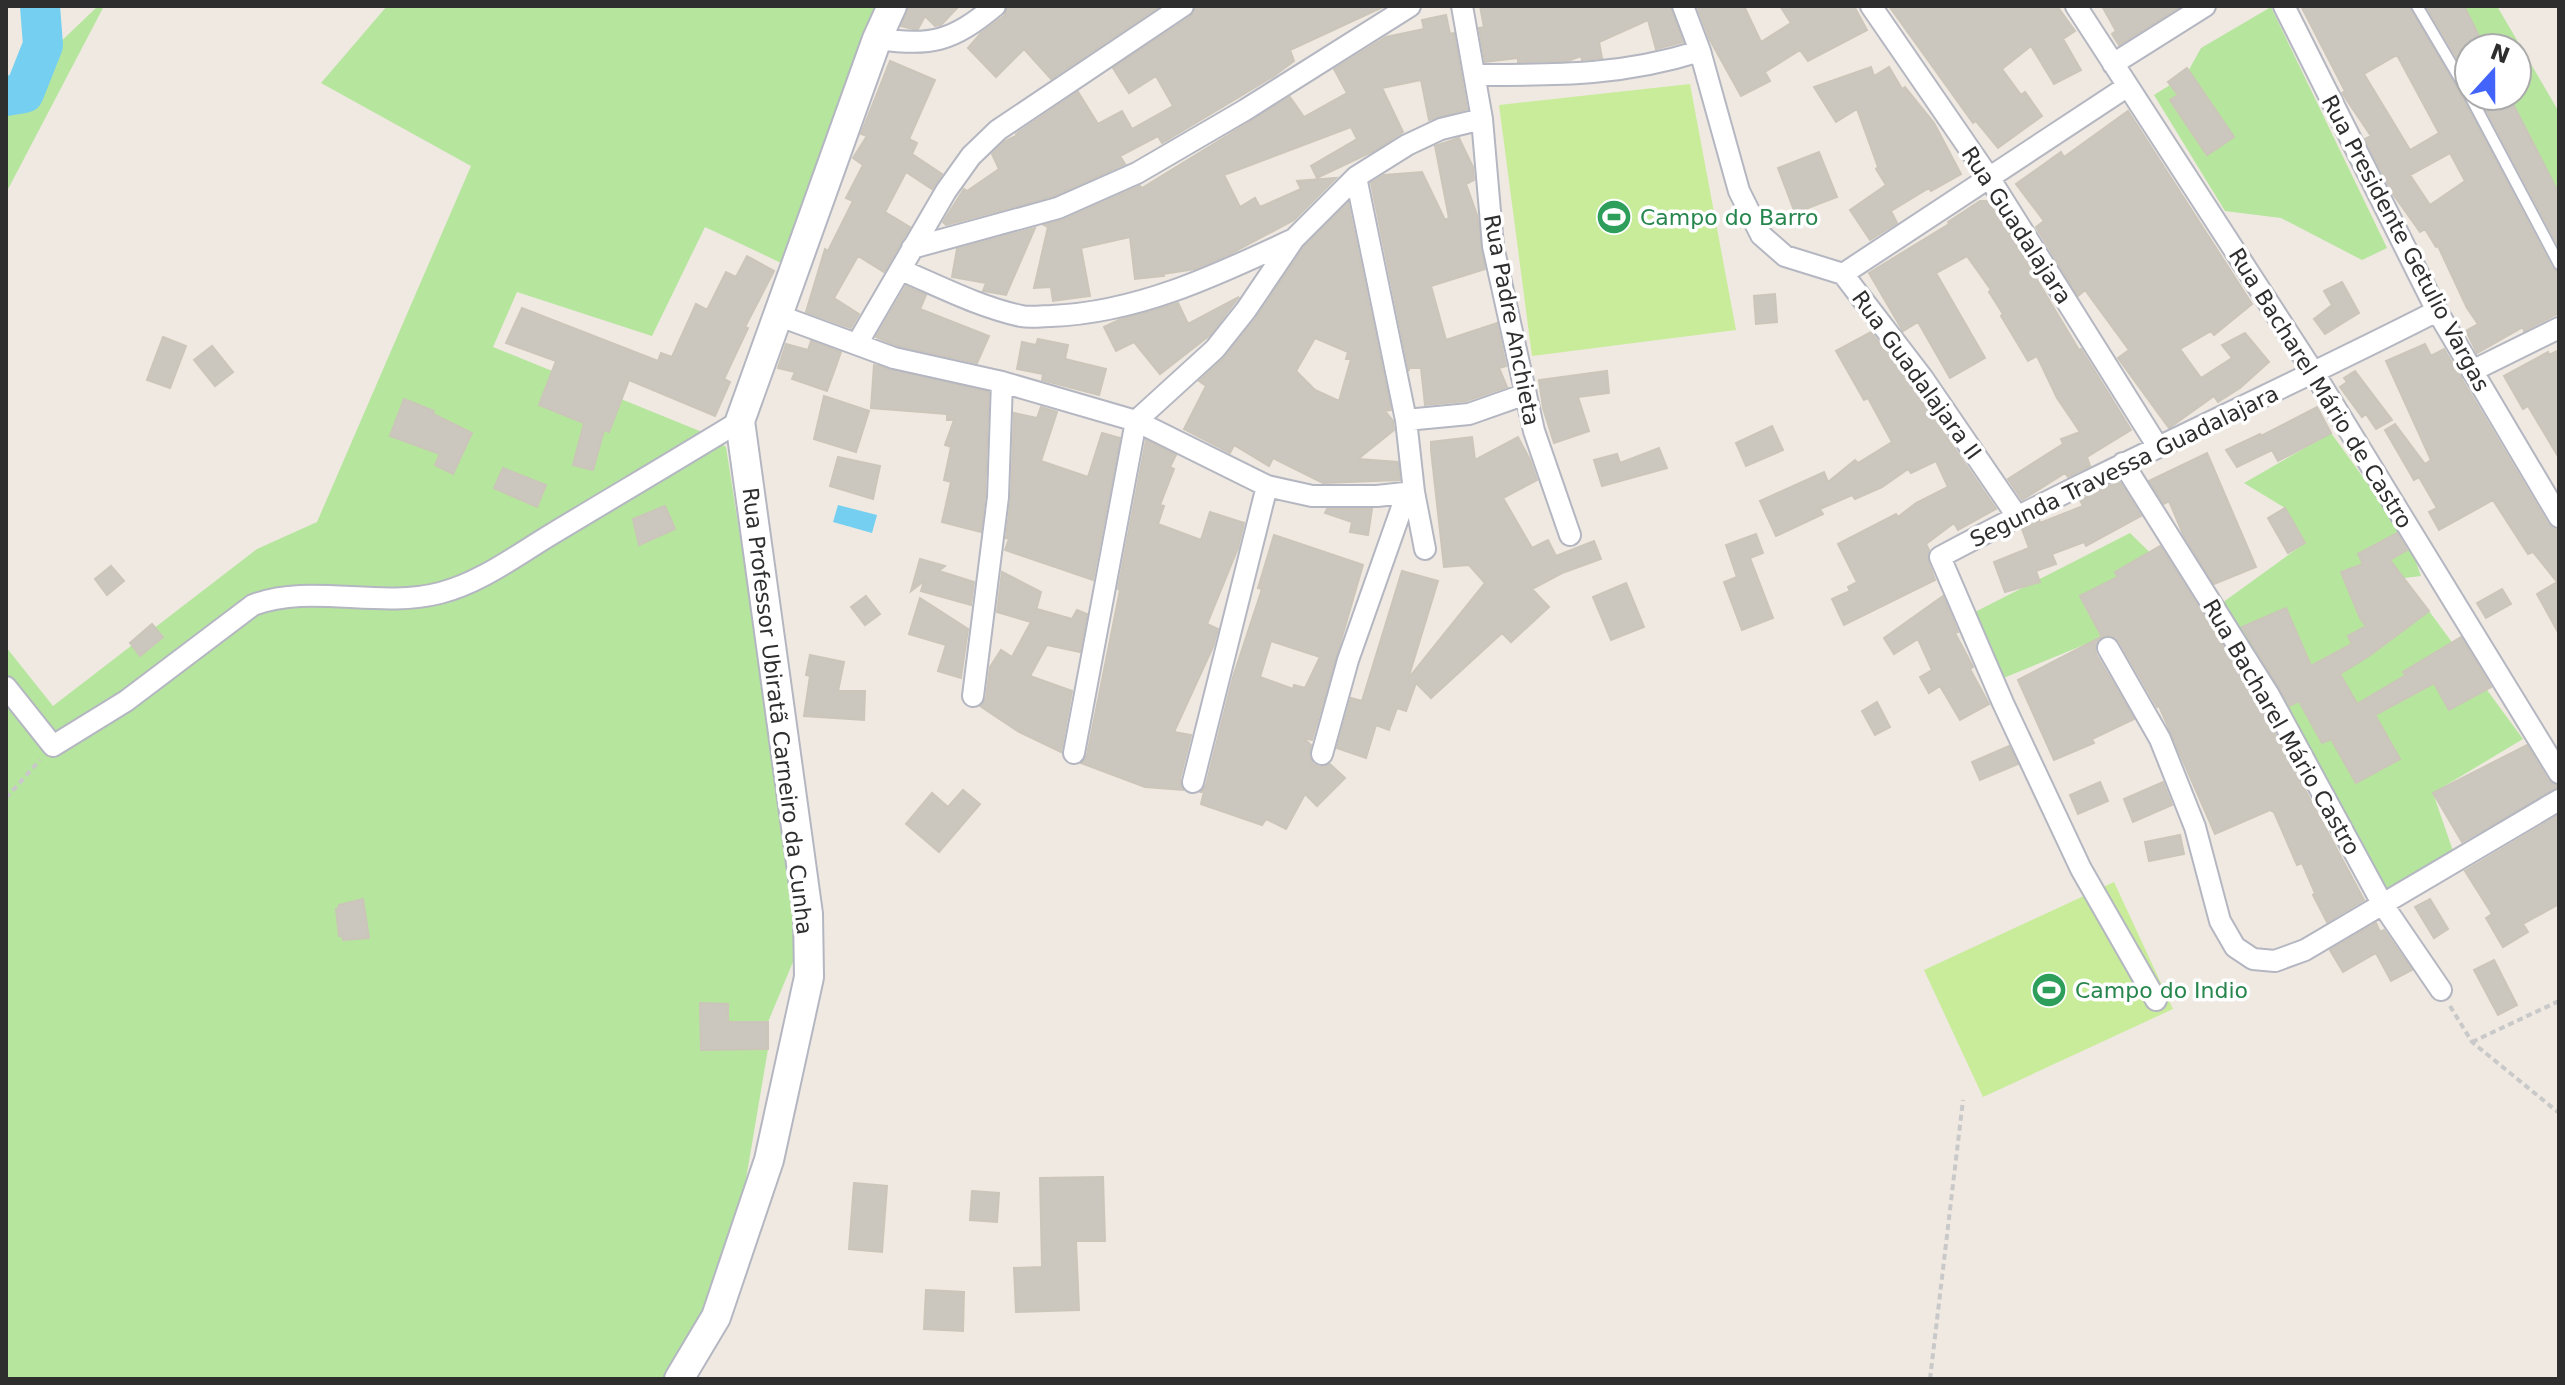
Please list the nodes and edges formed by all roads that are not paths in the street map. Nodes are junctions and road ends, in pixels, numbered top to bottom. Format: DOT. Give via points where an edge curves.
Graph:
graph roads {
  1 [pos="892,6"];
  2 [pos="995,6"];
  3 [pos="1183,6"];
  4 [pos="1410,6"];
  5 [pos="1462,6"];
  6 [pos="1683,6"];
  7 [pos="1871,6"];
  8 [pos="2076,6"];
  9 [pos="2205,6"];
  10 [pos="2284,6"];
  11 [pos="2417,6"];
  12 [pos="877,39"];
  13 [pos="1700,51"];
  14 [pos="2113,64"];
  15 [pos="2453,66"];
  16 [pos="1475,75"];
  17 [pos="2128,86"];
  18 [pos="2479,112"];
  19 [pos="1482,119"];
  20 [pos="1356,177"];
  21 [pos="1990,179"];
  22 [pos="1294,239"];
  23 [pos="912,248"];
  24 [pos="2559,264"];
  25 [pos="901,270"];
  26 [pos="1843,274"];
  27 [pos="2437,311"];
  28 [pos="777,315"];
  29 [pos="2559,328"];
  30 [pos="857,344"];
  31 [pos="2472,371"];
  32 [pos="2314,373"];
  33 [pos="1002,382"];
  34 [pos="1526,394"];
  35 [pos="1406,420"];
  36 [pos="740,421"];
  37 [pos="1136,421"];
  38 [pos="2158,447"];
  39 [pos="2123,463"];
  40 [pos="1267,486"];
  41 [pos="1411,492"];
  42 [pos="2017,516"];
  43 [pos="2559,517"];
  44 [pos="1570,535"];
  45 [pos="1425,549"];
  46 [pos="2108,648"];
  47 [pos="6,687"];
  48 [pos="973,696"];
  49 [pos="1074,753"];
  50 [pos="1322,754"];
  51 [pos="2559,773"];
  52 [pos="1193,782"];
  53 [pos="2559,800"];
  54 [pos="2383,905"];
  55 [pos="2441,990"];
  56 [pos="2156,1000"];
  57 [pos="679,1379"];
  1 -- 12 [label="street, Rua Professor Ubiratã Carneiro da Cunha"];
  2 -- 12 [label="street" via="946,40 915,44"];
  3 -- 23 [label="street" via="998,130 971,156"];
  4 -- 23 [label="street" via="1137,173 1058,208"];
  5 -- 16 [label="street, Rua Padre Anchieta"];
  6 -- 13 [label="street, Rua Guadalajara II"];
  7 -- 21 [label="street, Rua Guadalajara"];
  8 -- 14 [label="street, Rua Bacharel Mário de Castro"];
  9 -- 14 [label="street"];
  10 -- 27 [label="street, Rua Presidente Getulio Vargas"];
  11 -- 15 [label="lane"];
  12 -- 28 [label="street, Rua Professor Ubiratã Carneiro da Cunha"];
  13 -- 16 [label="street" via="1659,64 1577,75"];
  13 -- 26 [label="street, Rua Guadalajara II" via="1739,191 1761,235 1785,256"];
  14 -- 17 [label="street, Rua Bacharel Mário de Castro"];
  16 -- 19 [label="street, Rua Padre Anchieta"];
  17 -- 21 [label="street"];
  17 -- 32 [label="street, Rua Bacharel Mário de Castro"];
  18 -- 24 [label="lane"];
  19 -- 20 [label="street" via="1441,129"];
  19 -- 34 [label="street, Rua Padre Anchieta" via="1493,246"];
  20 -- 22 [label="street"];
  20 -- 35 [label="street"];
  21 -- 26 [label="street"];
  21 -- 38 [label="street, Rua Guadalajara"];
  22 -- 25 [label="street" via="1209,279 1071,316 1023,317"];
  22 -- 37 [label="street" via="1215,349"];
  23 -- 25 [label="street"];
  25 -- 30 [label="street"];
  26 -- 42 [label="street, Rua Guadalajara II" via="1922,377"];
  27 -- 31 [label="street, Rua Presidente Getulio Vargas"];
  27 -- 32 [label="street, Segunda Travessa Guadalajara"];
  28 -- 30 [label="street"];
  28 -- 36 [label="street, Rua Professor Ubiratã Carneiro da Cunha"];
  29 -- 31 [label="street"];
  30 -- 33 [label="street" via="894,358"];
  31 -- 43 [label="street, Rua Presidente Getulio Vargas"];
  32 -- 38 [label="street, Segunda Travessa Guadalajara"];
  32 -- 51 [label="street, Rua Bacharel Mário de Castro"];
  33 -- 37 [label="street"];
  33 -- 48 [label="street" via="998,497"];
  34 -- 35 [label="street" via="1469,414"];
  34 -- 44 [label="street, Rua Padre Anchieta"];
  35 -- 41 [label="street"];
  36 -- 47 [label="street" via="489,572 443,593 403,601 290,596 253,605 126,701 53,746"];
  36 -- 57 [label="street, Rua Professor Ubiratã Carneiro da Cunha" via="808,914 809,977 769,1160 740,1251 716,1317"];
  37 -- 40 [label="street"];
  37 -- 49 [label="street"];
  38 -- 39 [label="street, Segunda Travessa Guadalajara"];
  39 -- 42 [label="street, Segunda Travessa Guadalajara"];
  39 -- 54 [label="street, Rua Bacharel Mário Castro" via="2269,695"];
  40 -- 41 [label="street" via="1312,496"];
  40 -- 52 [label="street"];
  41 -- 45 [label="street"];
  41 -- 50 [label="street" via="1348,660"];
  42 -- 56 [label="street, Segunda Travessa Guadalajara" via="1940,557 2081,869"];
  46 -- 54 [label="street" via="2160,739 2195,827 2220,921 2235,947 2253,959 2275,961 2305,950"];
  53 -- 54 [label="street"];
  54 -- 55 [label="street, Rua Bacharel Mário Castro"];
}
